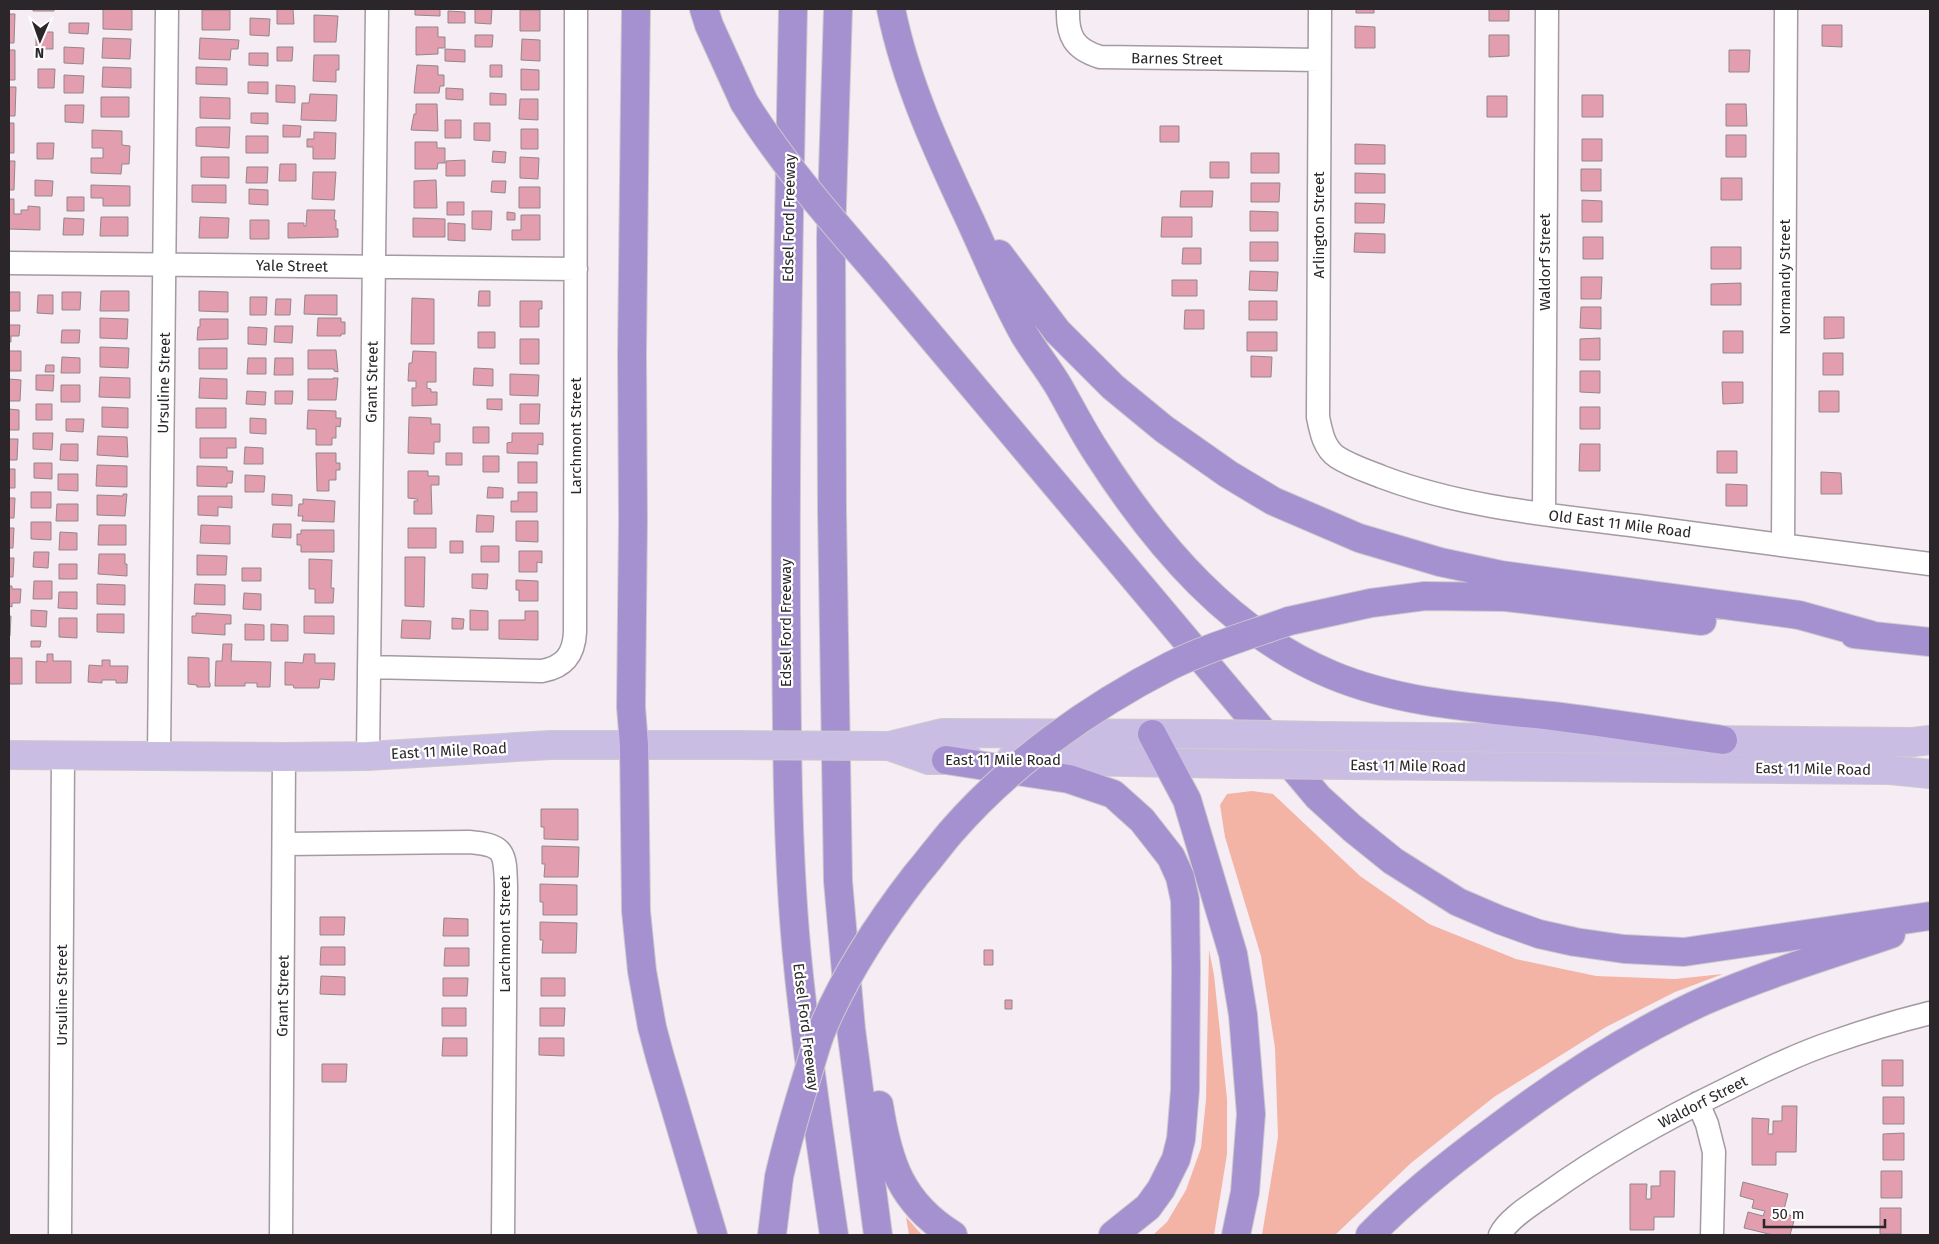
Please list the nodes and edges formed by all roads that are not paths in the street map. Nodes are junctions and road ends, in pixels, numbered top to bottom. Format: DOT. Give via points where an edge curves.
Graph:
graph roads {
  1 [pos="167,9"];
  2 [pos="377,9"];
  3 [pos="576,9"];
  4 [pos="636,9"];
  5 [pos="704,9"];
  6 [pos="794,9"];
  7 [pos="838,9"];
  8 [pos="891,9"];
  9 [pos="1068,9"];
  10 [pos="1320,9"];
  11 [pos="1547,9"];
  12 [pos="1786,9"];
  13 [pos="1319,60"];
  14 [pos="943,163"];
  15 [pos="9,263"];
  16 [pos="165,264"];
  17 [pos="374,267"];
  18 [pos="576,269"];
  19 [pos="1325,441"];
  20 [pos="1544,514"];
  21 [pos="1783,545"];
  22 [pos="1930,564"];
  23 [pos="1871,635"];
  24 [pos="1930,642"];
  25 [pos="369,667"];
  26 [pos="1152,734"];
  27 [pos="1723,740"];
  28 [pos="1930,740"];
  29 [pos="634,745"];
  30 [pos="888,746"];
  31 [pos="9,754"];
  32 [pos="63,755"];
  33 [pos="160,756"];
  34 [pos="368,756"];
  35 [pos="284,758"];
  36 [pos="946,760"];
  37 [pos="1166,763"];
  38 [pos="1930,774"];
  39 [pos="284,844"];
  40 [pos="1930,916"];
  41 [pos="1930,920"];
  42 [pos="1930,1013"];
  43 [pos="851,1030"];
  44 [pos="1698,1103"];
  45 [pos="60,1235"];
  46 [pos="281,1235"];
  47 [pos="503,1235"];
  48 [pos="714,1235"];
  49 [pos="772,1235"];
  50 [pos="834,1235"];
  51 [pos="878,1235"];
  52 [pos="953,1235"];
  53 [pos="1113,1235"];
  54 [pos="1236,1235"];
  55 [pos="1370,1235"];
  56 [pos="1500,1235"];
  57 [pos="1712,1235"];
  1 -- 16 [label="street, Ursuline Street"];
  2 -- 17 [label="street, Grant Street"];
  3 -- 18 [label="street, Larchmont Street"];
  4 -- 29 [label="highway" via="631,707"];
  5 -- 40 [label="highway, bridge" via="744,102 767,139 802,184 1318,796 1393,861 1458,902 1500,920 1539,934 1632,950 1684,952"];
  6 -- 50 [label="highway, Edsel Ford Freeway" via="789,172 786,726 798,965"];
  7 -- 43 [label="highway" via="831,237 832,502 838,881"];
  8 -- 14 [label="highway" via="909,76"];
  9 -- 13 [label="street, Barnes Street" via="1068,31 1072,38 1089,54 1100,57"];
  10 -- 13 [label="street, Arlington Street"];
  11 -- 20 [label="street, Waldorf Street"];
  12 -- 21 [label="street, Normandy Street"];
  13 -- 19 [label="street, Arlington Street" via="1318,417"];
  14 -- 23 [label="highway" via="1000,256 1057,331 1113,387 1164,430 1273,501 1359,538 1501,576 1799,615"];
  14 -- 27 [label="highway" via="1026,336 1098,455 1148,527 1200,584 1272,644 1334,676 1392,695"];
  15 -- 16 [label="street, Yale Street"];
  16 -- 17 [label="street, Yale Street"];
  16 -- 33 [label="street, Ursuline Street"];
  17 -- 18 [label="street, Yale Street"];
  17 -- 25 [label="street, Grant Street"];
  18 -- 25 [label="street, Larchmont Street" via="575,632 572,651 561,665 542,671"];
  19 -- 20 [label="street, Old East 11 Mile Road" via="1336,456 1414,488 1455,499"];
  20 -- 21 [label="street, Old East 11 Mile Road"];
  21 -- 22 [label="street, Old East 11 Mile Road"];
  23 -- 24 [label="highway"];
  23 -- 49 [label="highway, bridge" via="1798,633 1506,597 1425,596 1371,603 1290,621 1172,665 1091,712 1039,749 994,788 952,831 886,914 837,996 818,1042 778,1177"];
  25 -- 34 [label="street, Grant Street"];
  26 -- 27 [label="main road, East 11 Mile Road, bridge"];
  26 -- 30 [label="main road, East 11 Mile Road" via="942,732"];
  26 -- 37 [label="highway"];
  27 -- 28 [label="main road, East 11 Mile Road"];
  29 -- 30 [label="main road, East 11 Mile Road, bridge"];
  29 -- 34 [label="main road, East 11 Mile Road" via="551,745"];
  29 -- 48 [label="highway" via="636,911 642,971 660,1057"];
  30 -- 36 [label="main road, East 11 Mile Road" via="929,760"];
  31 -- 32 [label="main road, East 11 Mile Road"];
  32 -- 33 [label="main road, East 11 Mile Road"];
  32 -- 45 [label="street, Ursuline Street"];
  33 -- 35 [label="main road, East 11 Mile Road"];
  34 -- 35 [label="main road, East 11 Mile Road"];
  35 -- 39 [label="street, Grant Street"];
  36 -- 37 [label="main road, East 11 Mile Road"];
  36 -- 53 [label="highway" via="1069,779 1113,794 1148,827 1171,857 1180,877 1185,900 1186,968 1181,1139 1176,1159 1157,1195 1148,1207"];
  37 -- 38 [label="main road, East 11 Mile Road, bridge" via="1890,770"];
  37 -- 54 [label="highway" via="1187,800 1195,826 1233,954 1243,1016 1251,1114 1245,1192"];
  39 -- 46 [label="street, Grant Street"];
  39 -- 47 [label="street, Larchmont Street" via="470,842 492,845 502,854 506,887"];
  41 -- 55 [label="highway" via="1716,997 1641,1033 1574,1073 1458,1157"];
  42 -- 44 [label="street, Waldorf Street" via="1795,1056"];
  43 -- 51 [label="highway"];
  43 -- 52 [label="highway" via="874,1074 892,1164 928,1218"];
  44 -- 56 [label="street, Waldorf Street" via="1577,1172 1522,1212"];
  44 -- 57 [label="street" via="1714,1152"];
}
